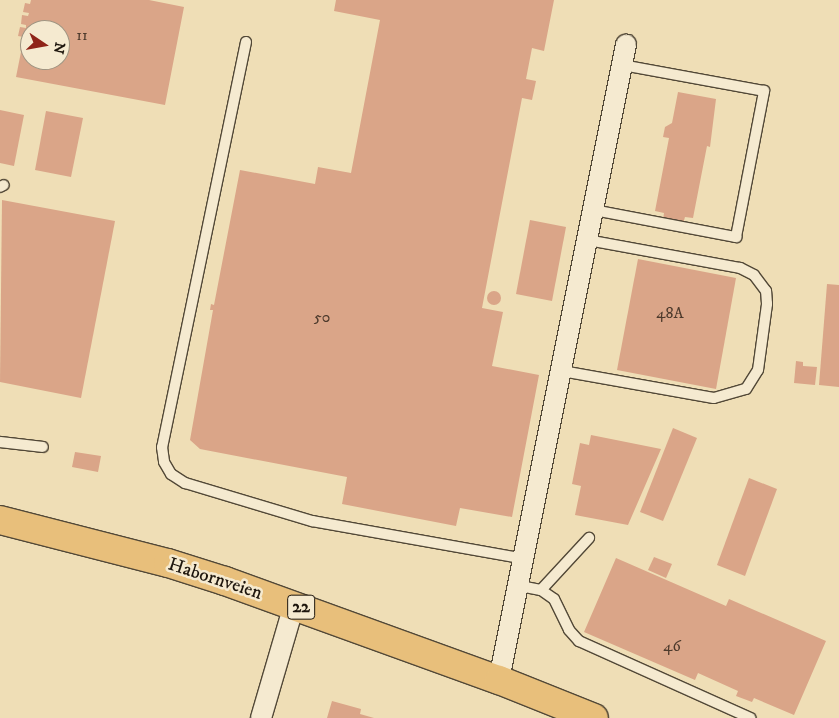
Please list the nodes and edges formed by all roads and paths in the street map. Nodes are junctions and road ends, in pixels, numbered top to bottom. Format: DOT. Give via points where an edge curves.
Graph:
graph roads {
  1 [pos="246,42"];
  2 [pos="626,45"];
  3 [pos="622,65"];
  4 [pos="594,210"];
  5 [pos="588,240"];
  6 [pos="562,371"];
  7 [pos="0,442"];
  8 [pos="43,447"];
  9 [pos="0,520"];
  10 [pos="589,538"];
  11 [pos="526,559"];
  12 [pos="520,586"];
  13 [pos="541,590"];
  14 [pos="294,605"];
  15 [pos="500,680"];
  16 [pos="261,718"];
  17 [pos="594,718"];
  18 [pos="750,718"];
  1 -- 11 [label="lane" via="162,447 164,462 171,474 186,484 312,521"];
  2 -- 3 [label="street"];
  3 -- 4 [label="street"];
  3 -- 4 [label="lane" via="764,91 736,237"];
  4 -- 5 [label="street"];
  5 -- 6 [label="street"];
  5 -- 6 [label="lane" via="740,268 754,275 766,291 767,304 758,370 746,389 714,398"];
  6 -- 11 [label="street"];
  7 -- 8 [label="lane"];
  9 -- 14 [label="highway, Habornveien / 22" via="168,563"];
  10 -- 13 [label="lane"];
  11 -- 12 [label="street"];
  12 -- 13 [label="lane"];
  12 -- 15 [label="street"];
  13 -- 18 [label="lane" via="554,599 569,630 579,641"];
  14 -- 15 [label="highway, Habornveien / 22"];
  14 -- 16 [label="street"];
  15 -- 17 [label="highway, Habornveien / 22"];
}
